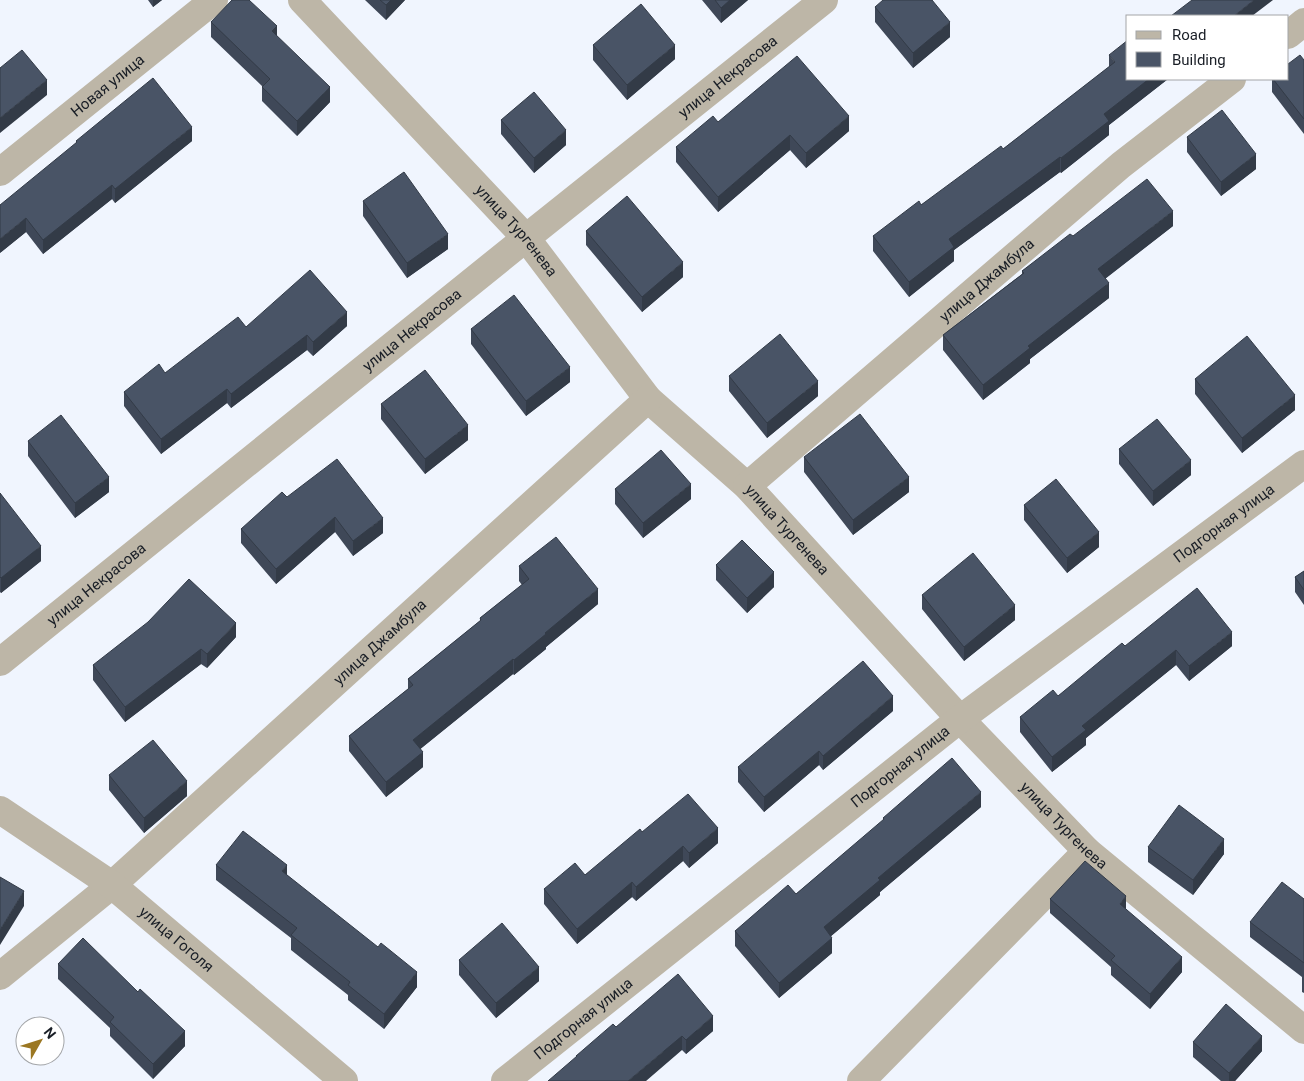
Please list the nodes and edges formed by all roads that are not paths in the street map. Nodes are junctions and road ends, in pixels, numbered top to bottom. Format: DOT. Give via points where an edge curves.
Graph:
graph roads {
  1 [pos="214,0"];
  2 [pos="302,0"];
  3 [pos="824,0"];
  4 [pos="1304,22"];
  5 [pos="1289,34"];
  6 [pos="1231,80"];
  7 [pos="0,172"];
  8 [pos="526,238"];
  9 [pos="648,399"];
  10 [pos="1304,464"];
  11 [pos="748,486"];
  12 [pos="0,662"];
  13 [pos="960,719"];
  14 [pos="0,810"];
  15 [pos="1087,851"];
  16 [pos="112,885"];
  17 [pos="0,976"];
  18 [pos="1304,1030"];
  19 [pos="344,1081"];
  20 [pos="504,1081"];
  21 [pos="861,1081"];
  1 -- 7 [label="street, Новая улица"];
  2 -- 8 [label="street, улица Тургенева"];
  3 -- 8 [label="street, улица Некрасова"];
  4 -- 5 [label="street"];
  6 -- 11 [label="street, улица Джамбула" via="1121,164"];
  8 -- 9 [label="street, улица Тургенева"];
  8 -- 12 [label="street, улица Некрасова"];
  9 -- 11 [label="street, улица Тургенева"];
  9 -- 16 [label="street, улица Джамбула"];
  10 -- 13 [label="street, Подгорная улица"];
  11 -- 13 [label="street, улица Тургенева"];
  13 -- 15 [label="street, улица Тургенева"];
  13 -- 20 [label="street, Подгорная улица"];
  14 -- 16 [label="street, улица Гоголя"];
  15 -- 18 [label="street, улица Тургенева"];
  15 -- 21 [label="street"];
  16 -- 17 [label="street, улица Джамбула"];
  16 -- 19 [label="street, улица Гоголя"];
}
